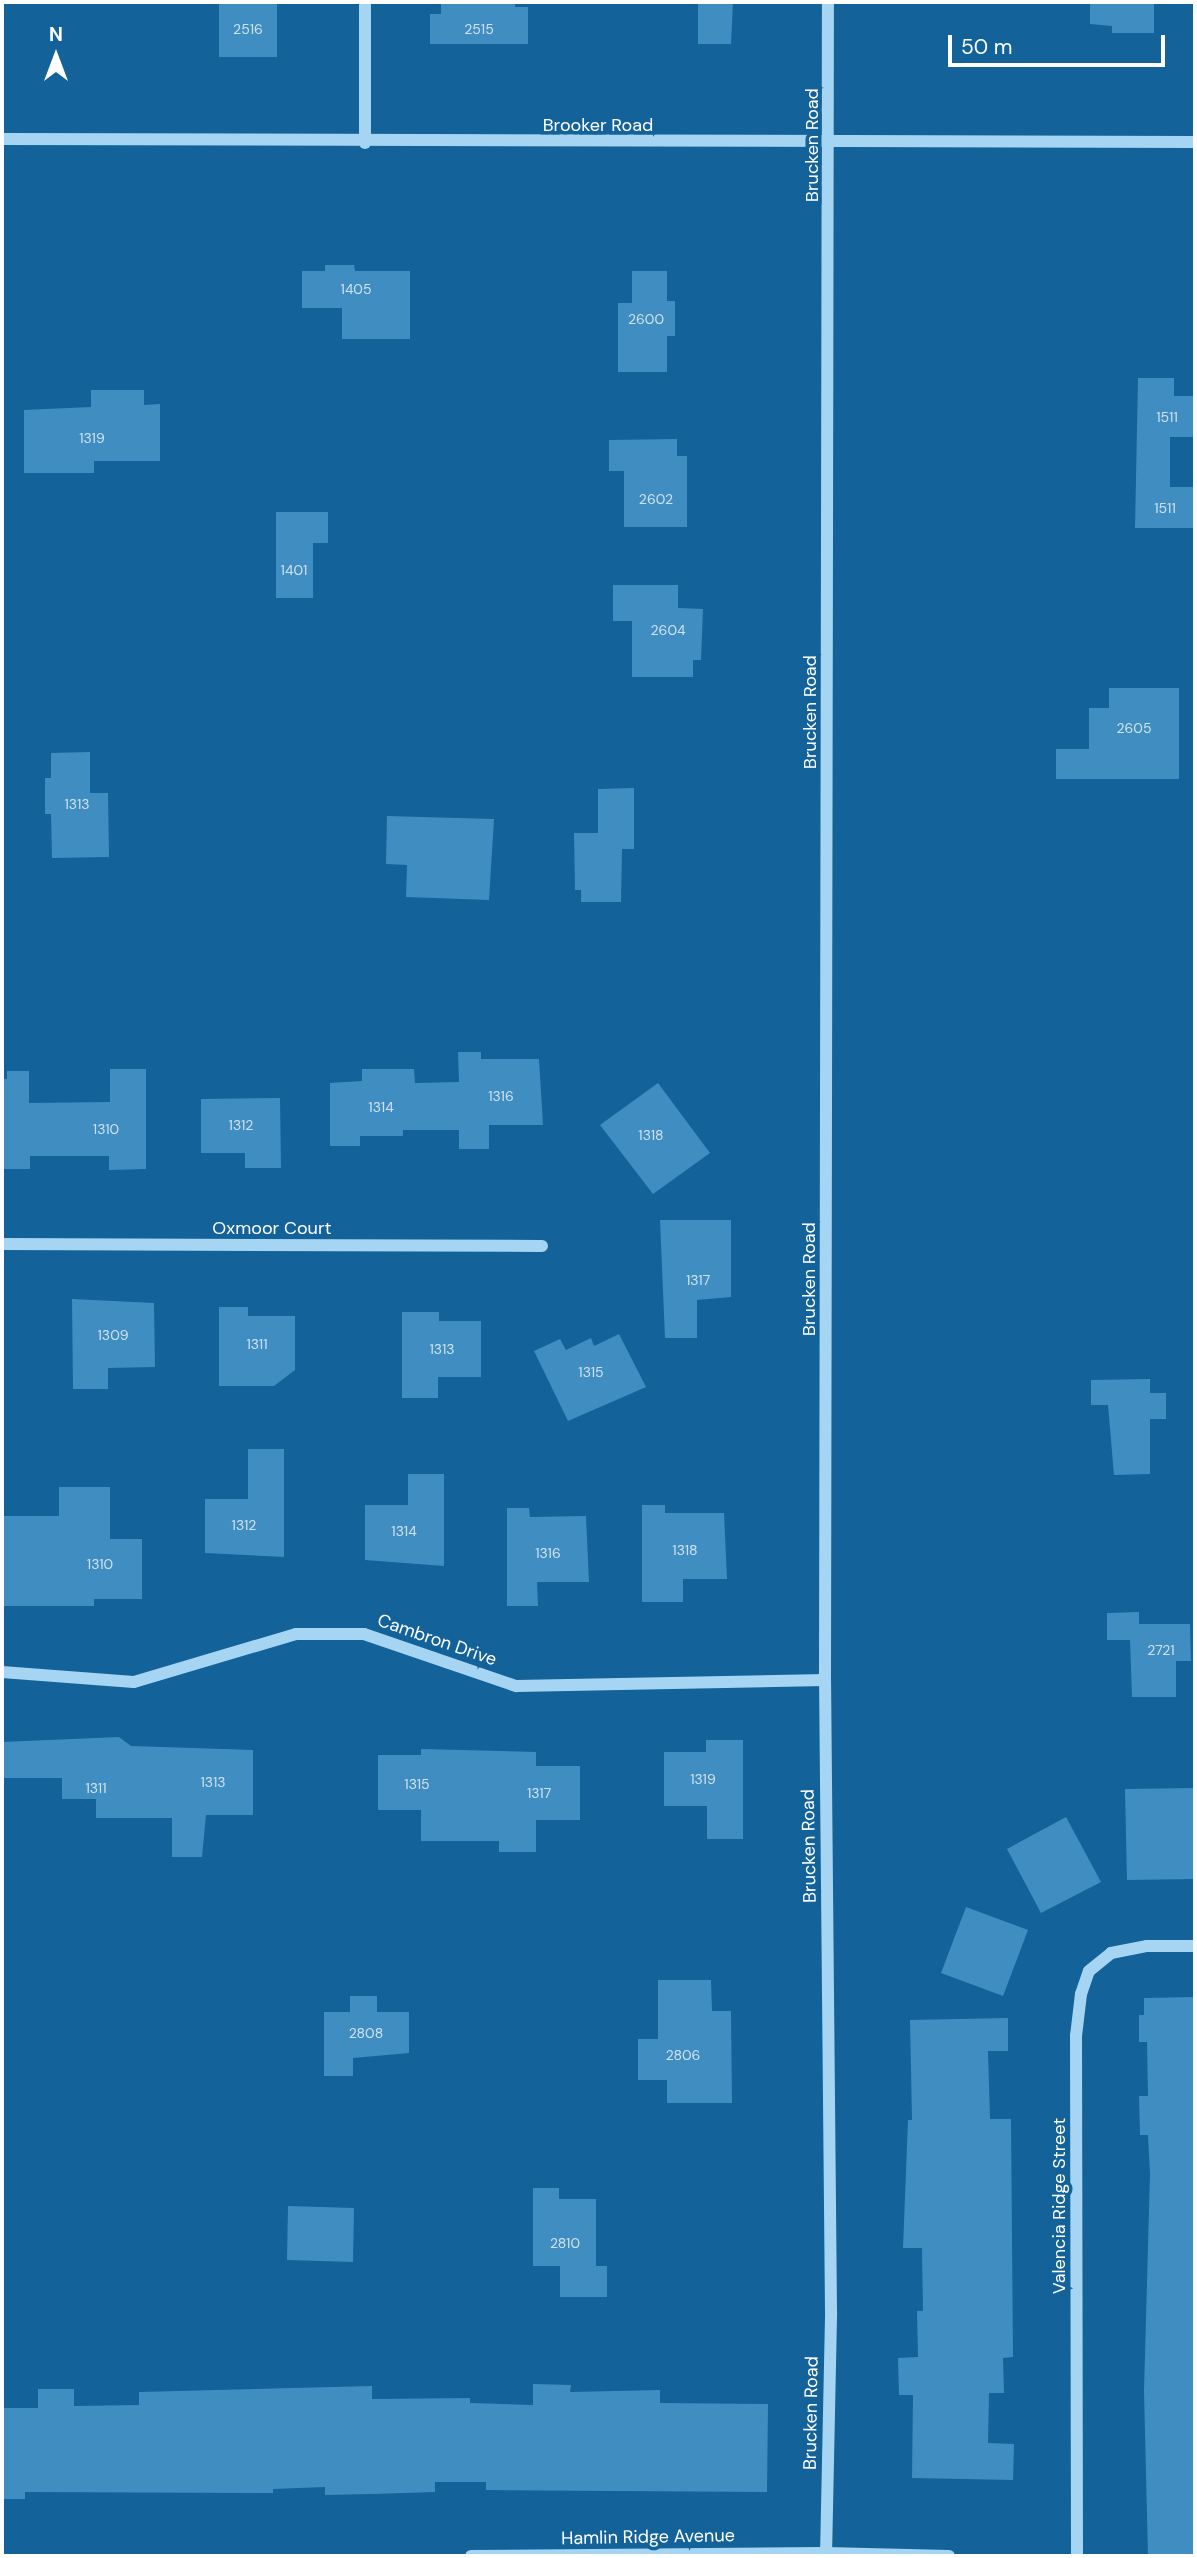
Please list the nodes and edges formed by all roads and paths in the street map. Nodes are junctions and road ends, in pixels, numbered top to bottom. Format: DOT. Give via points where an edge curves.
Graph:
graph roads {
  1 [pos="365,2"];
  2 [pos="828,2"];
  3 [pos="2,139"];
  4 [pos="830,142"];
  5 [pos="1195,142"];
  6 [pos="365,143"];
  7 [pos="2,1244"];
  8 [pos="542,1246"];
  9 [pos="2,1672"];
  10 [pos="825,1680"];
  11 [pos="1195,1946"];
  12 [pos="825,2554"];
  13 [pos="471,2556"];
  14 [pos="949,2556"];
  15 [pos="1077,2556"];
  1 -- 6 [label="street"];
  2 -- 4 [label="street, Brucken Road"];
  3 -- 6 [label="street, Brooker Road"];
  4 -- 5 [label="street, Brooker Road"];
  4 -- 6 [label="street, Brooker Road"];
  4 -- 10 [label="street, Brucken Road"];
  7 -- 8 [label="street, Oxmoor Court"];
  9 -- 10 [label="street, Cambron Drive" via="134,1682 296,1634 364,1634 516,1686"];
  10 -- 12 [label="street, Brucken Road" via="831,2298"];
  11 -- 15 [label="street, Valencia Ridge Street" via="1111,1953 1089,1971 1081,1994 1076,2036"];
  12 -- 13 [label="street, Hamlin Ridge Avenue"];
  12 -- 14 [label="street"];
}
